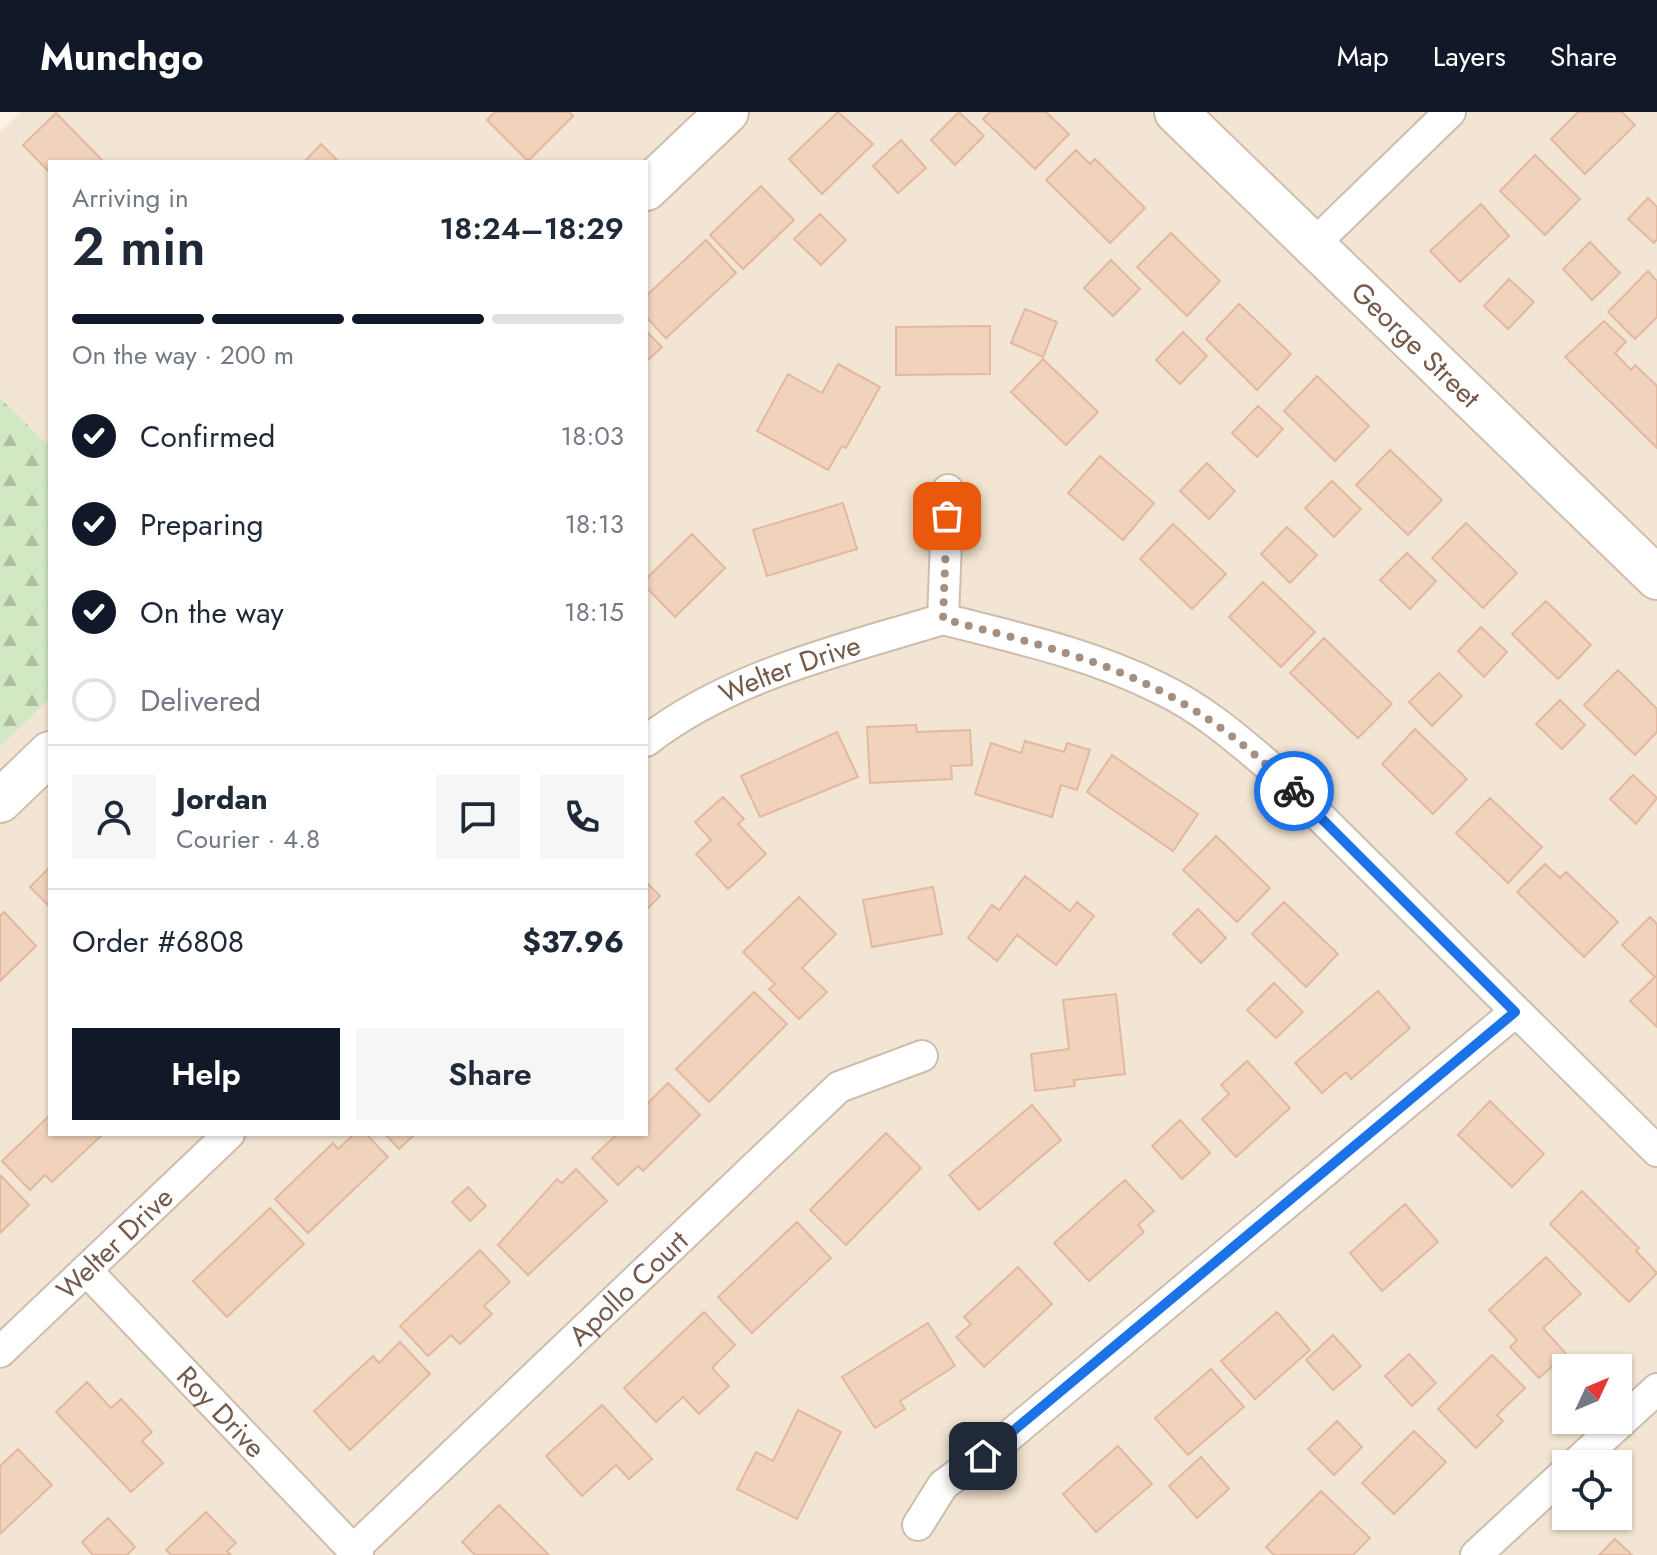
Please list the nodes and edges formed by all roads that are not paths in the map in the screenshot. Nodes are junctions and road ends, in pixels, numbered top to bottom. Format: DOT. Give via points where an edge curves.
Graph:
graph roads {
  1 [pos="727,112"];
  2 [pos="1176,112"];
  3 [pos="1450,112"];
  4 [pos="648,187"];
  5 [pos="1314,244"];
  6 [pos="948,490"];
  7 [pos="1657,578"];
  8 [pos="943,619"];
  9 [pos="648,739"];
  10 [pos="48,755"];
  11 [pos="0,801"];
  12 [pos="1515,1012"];
  13 [pos="922,1056"];
  14 [pos="227,1136"];
  15 [pos="1657,1151"];
  16 [pos="86,1270"];
  17 [pos="0,1352"];
  18 [pos="1657,1389"];
  19 [pos="1590,1450"];
  20 [pos="1552,1485"];
  21 [pos="918,1525"];
  22 [pos="355,1552"];
  23 [pos="1476,1555"];
  1 -- 4 [label="street"];
  2 -- 5 [label="street, George Street"];
  3 -- 5 [label="street"];
  5 -- 7 [label="street, George Street"];
  6 -- 8 [label="street"];
  8 -- 9 [label="street, Welter Drive" via="769,673"];
  8 -- 12 [label="street" via="1115,668 1202,712 1269,766"];
  10 -- 11 [label="street"];
  12 -- 15 [label="street"];
  12 -- 21 [label="street" via="1003,1441 943,1485"];
  13 -- 22 [label="street, Apollo Court" via="839,1087"];
  14 -- 16 [label="street, Welter Drive"];
  16 -- 17 [label="street, Welter Drive"];
  16 -- 22 [label="street, Roy Drive"];
  18 -- 19 [label="street"];
  20 -- 23 [label="street"];
}
